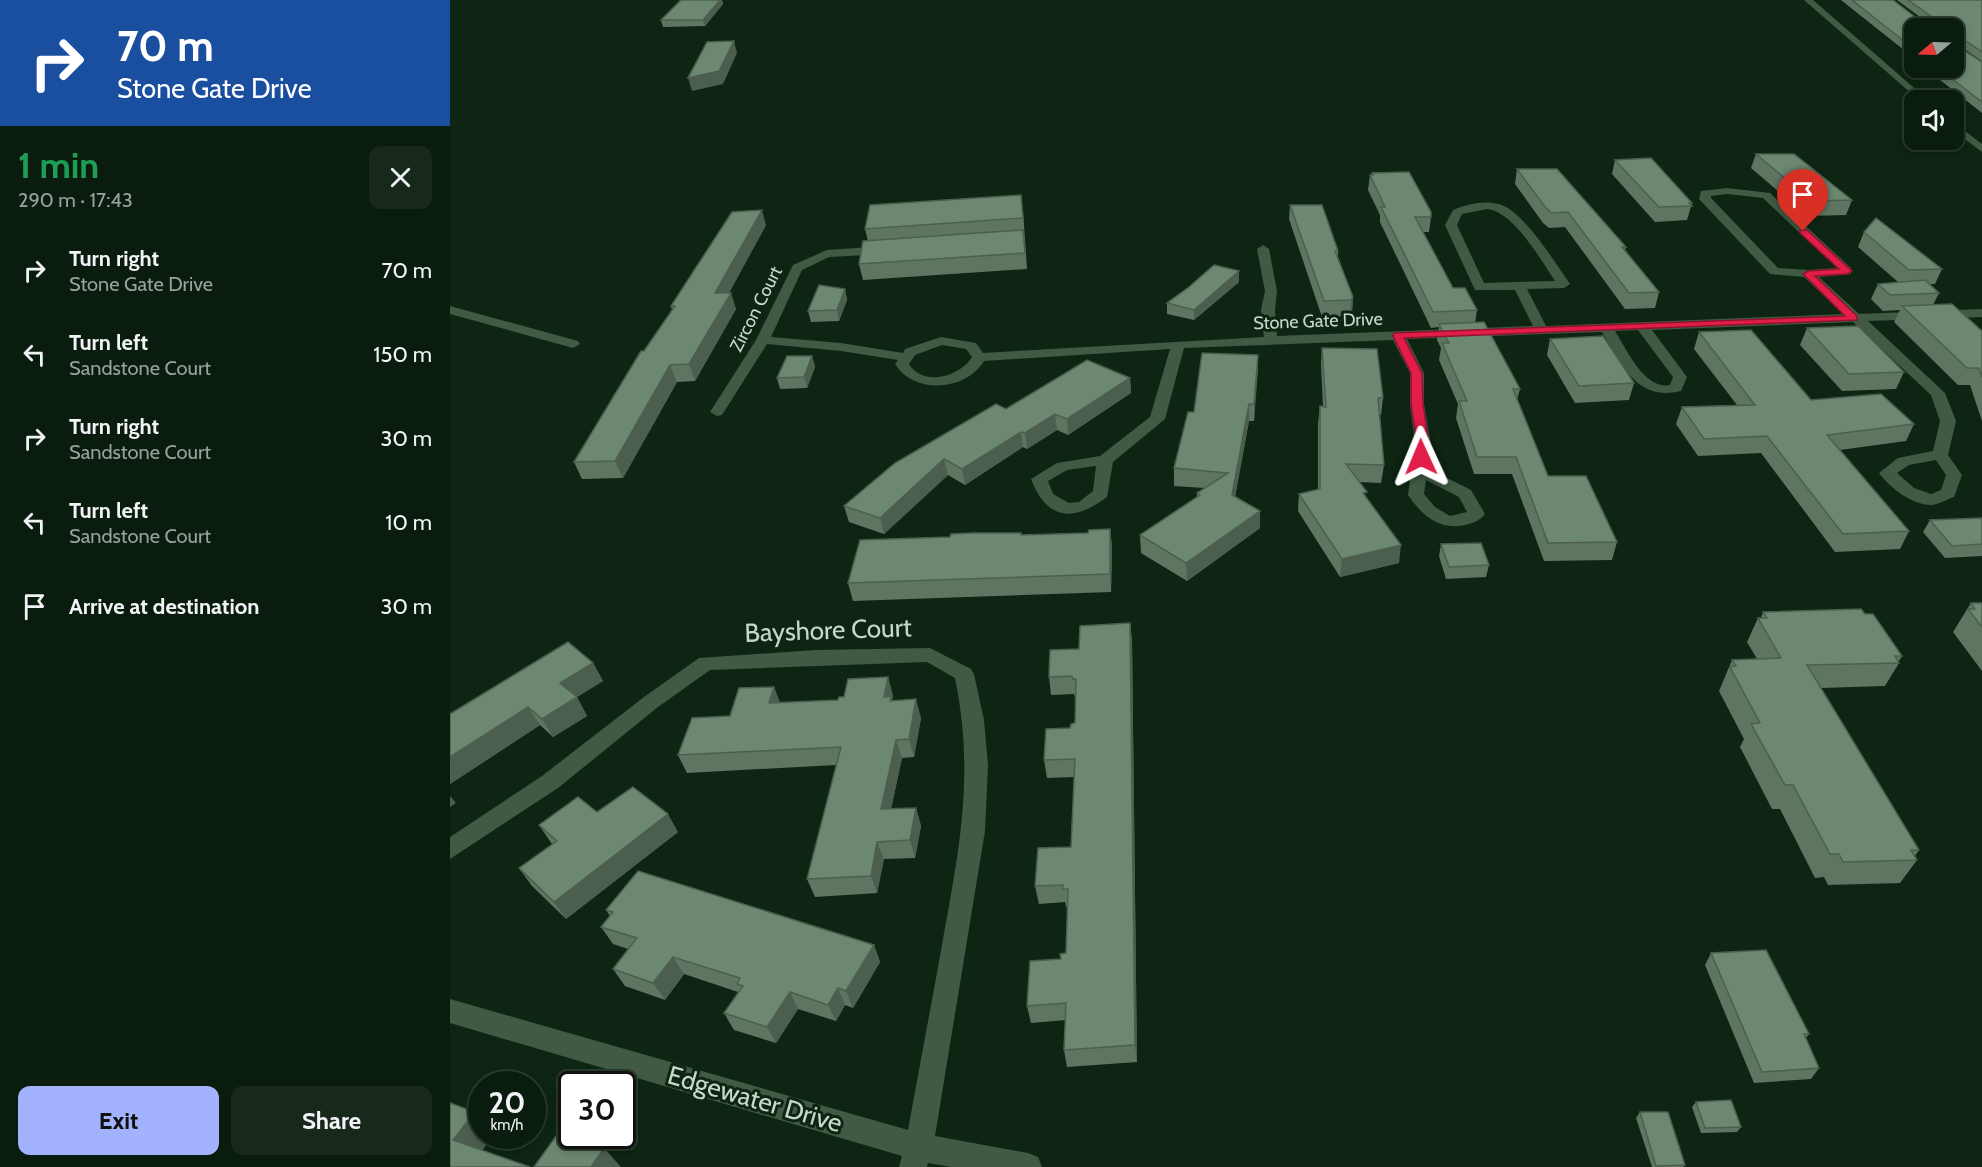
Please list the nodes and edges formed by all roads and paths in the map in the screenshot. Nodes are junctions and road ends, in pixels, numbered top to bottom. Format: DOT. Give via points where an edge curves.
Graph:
graph roads {
  1 [pos="1808,0"];
  2 [pos="1912,90"];
  3 [pos="1964,134"];
  4 [pos="1982,149"];
  5 [pos="898,249"];
  6 [pos="1263,249"];
  7 [pos="1808,274"];
  8 [pos="1519,286"];
  9 [pos="450,310"];
  10 [pos="1982,313"];
  11 [pos="1853,318"];
  12 [pos="1642,326"];
  13 [pos="1606,328"];
  14 [pos="1542,330"];
  15 [pos="1398,336"];
  16 [pos="763,340"];
  17 [pos="1271,340"];
  18 [pos="573,344"];
  19 [pos="1178,344"];
  20 [pos="904,357"];
  21 [pos="979,357"];
  22 [pos="717,412"];
  23 [pos="1940,454"];
  24 [pos="1105,459"];
  25 [pos="1419,470"];
  26 [pos="450,849"];
  27 [pos="450,1011"];
  28 [pos="916,1157"];
  29 [pos="1028,1167"];
  1 -- 2 [label="street"];
  3 -- 4 [label="street"];
  5 -- 16 [label="street, Zircon Court" via="826,254 797,268"];
  6 -- 17 [label="street" via="1272,291 1268,310"];
  7 -- 7 [label="street" via="1847,271 1766,195 1705,193 1705,199 1774,271"];
  7 -- 11 [label="street"];
  8 -- 8 [label="street" via="1479,287 1451,225 1457,212 1473,206 1500,207 1564,284"];
  8 -- 14 [label="street"];
  9 -- 18 [label="street"];
  10 -- 11 [label="street, Stone Gate Drive"];
  11 -- 12 [label="street, Stone Gate Drive"];
  11 -- 23 [label="street" via="1938,393 1948,420"];
  12 -- 13 [label="street, Stone Gate Drive"];
  12 -- 13 [label="street" via="1680,377 1676,388 1663,390 1648,383"];
  13 -- 14 [label="street, Stone Gate Drive"];
  14 -- 15 [label="street, Stone Gate Drive"];
  15 -- 17 [label="street, Stone Gate Drive"];
  15 -- 25 [label="street" via="1417,373 1423,444"];
  16 -- 20 [label="street"];
  16 -- 22 [label="street, Zircon Court"];
  17 -- 19 [label="street, Stone Gate Drive"];
  19 -- 21 [label="street, Stone Gate Drive"];
  19 -- 24 [label="street" via="1156,419"];
  20 -- 21 [label="street" via="929,343 952,341 971,346"];
  20 -- 21 [label="street" via="904,371 934,381 960,376"];
  26 -- 28 [label="street, Bayshore Court" via="550,782 706,663 930,655 964,674 974,720 977,765 974,831"];
  27 -- 28 [label="street, Edgewater Drive"];
  28 -- 29 [label="street, Edgewater Drive"];
}
